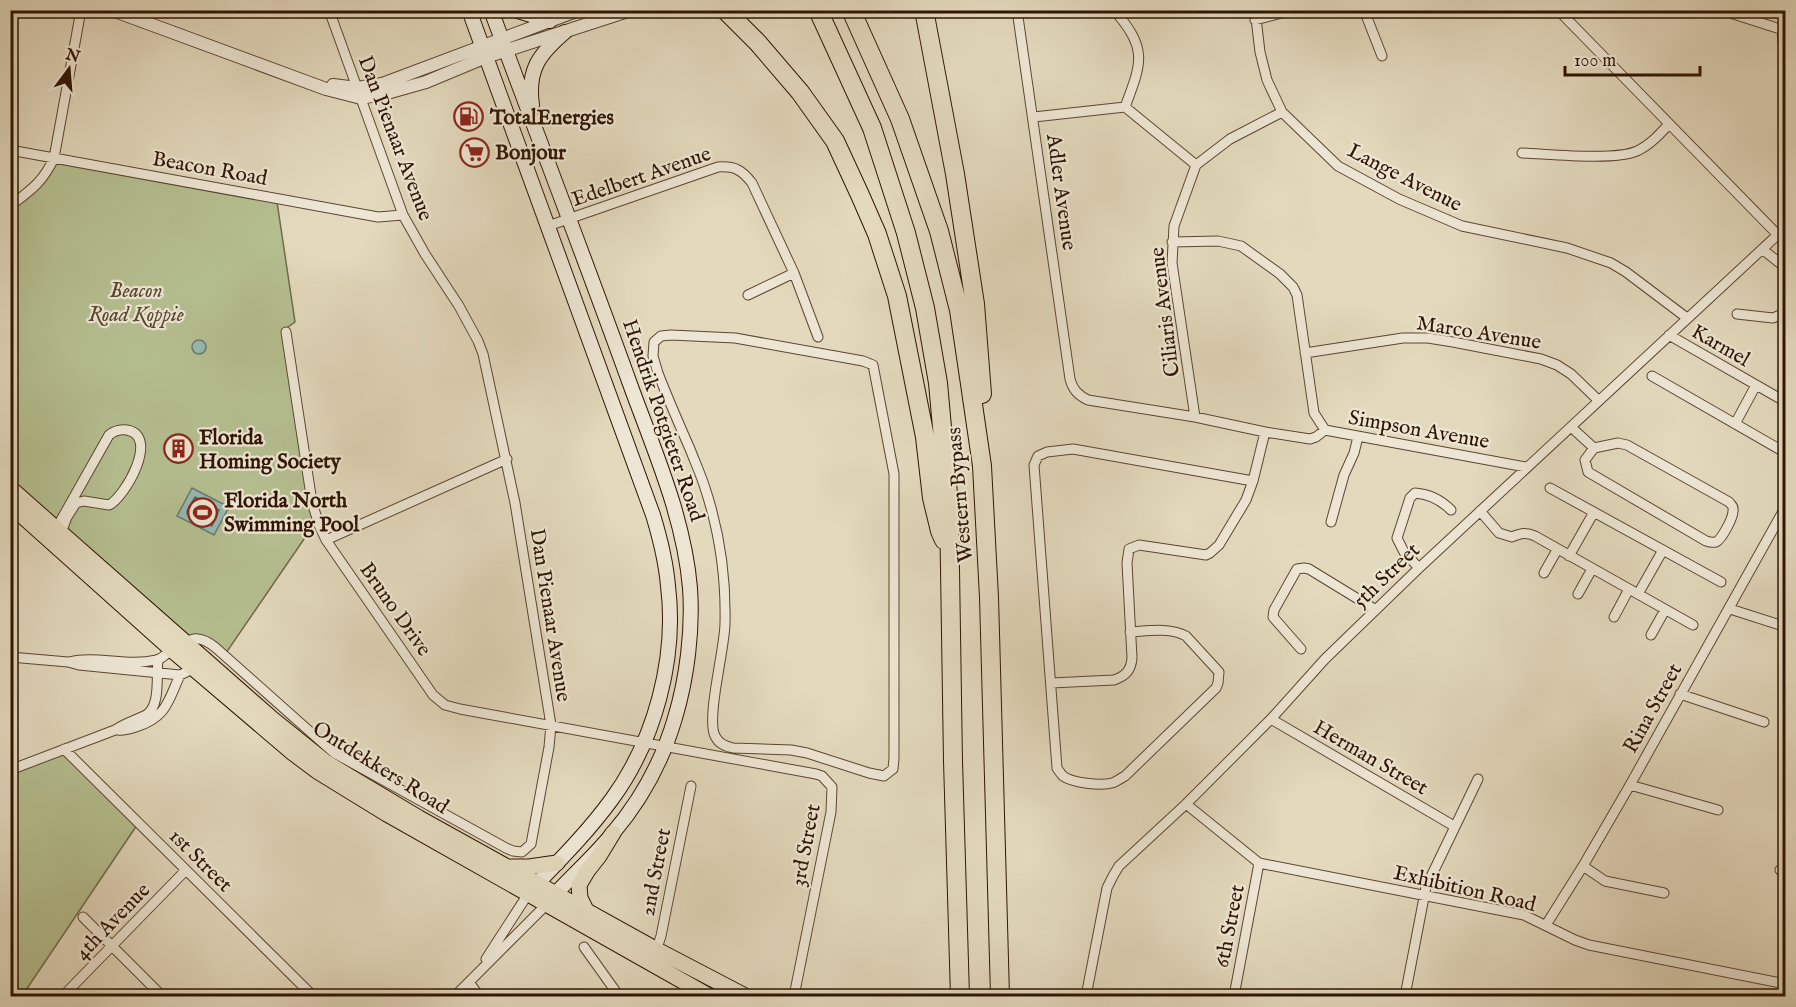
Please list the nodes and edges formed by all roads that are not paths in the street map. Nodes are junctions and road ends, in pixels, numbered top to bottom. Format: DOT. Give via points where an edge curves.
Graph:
graph roads {
  1 [pos="81,10"];
  2 [pos="112,10"];
  3 [pos="329,10"];
  4 [pos="469,10"];
  5 [pos="491,10"];
  6 [pos="515,10"];
  7 [pos="579,10"];
  8 [pos="631,10"];
  9 [pos="725,10"];
  10 [pos="818,10"];
  11 [pos="851,10"];
  12 [pos="924,10"];
  13 [pos="1017,10"];
  14 [pos="1114,10"];
  15 [pos="1293,10"];
  16 [pos="1364,10"];
  17 [pos="1558,10"];
  18 [pos="1721,10"];
  19 [pos="1255,15"];
  20 [pos="550,21"];
  21 [pos="1784,31"];
  22 [pos="565,32"];
  23 [pos="504,45"];
  24 [pos="484,52"];
  25 [pos="1382,56"];
  26 [pos="1785,74"];
  27 [pos="359,93"];
  28 [pos="1125,107"];
  29 [pos="1282,112"];
  30 [pos="1034,117"];
  31 [pos="1669,124"];
  32 [pos="542,143"];
  33 [pos="10,150"];
  34 [pos="1522,153"];
  35 [pos="54,158"];
  36 [pos="1196,165"];
  37 [pos="10,206"];
  38 [pos="404,215"];
  39 [pos="570,220"];
  40 [pos="548,226"];
  41 [pos="1785,227"];
  42 [pos="1778,234"];
  43 [pos="1172,242"];
  44 [pos="1762,249"];
  45 [pos="1785,268"];
  46 [pos="794,273"];
  47 [pos="748,295"];
  48 [pos="1785,303"];
  49 [pos="1737,314"];
  50 [pos="1687,318"];
  51 [pos="286,332"];
  52 [pos="1669,335"];
  53 [pos="818,337"];
  54 [pos="1305,353"];
  55 [pos="1652,376"];
  56 [pos="1756,385"];
  57 [pos="1598,400"];
  58 [pos="1785,402"];
  59 [pos="1195,417"];
  60 [pos="1735,424"];
  61 [pos="1571,427"];
  62 [pos="1325,430"];
  63 [pos="1265,432"];
  64 [pos="1358,437"];
  65 [pos="1594,448"];
  66 [pos="1785,453"];
  67 [pos="507,459"];
  68 [pos="982,466"];
  69 [pos="1526,467"];
  70 [pos="1253,481"];
  71 [pos="10,488"];
  72 [pos="1550,488"];
  73 [pos="10,505"];
  74 [pos="1785,506"];
  75 [pos="1451,510"];
  76 [pos="1480,511"];
  77 [pos="1594,512"];
  78 [pos="1331,522"];
  79 [pos="58,531"];
  80 [pos="326,540"];
  81 [pos="1557,550"];
  82 [pos="1663,550"];
  83 [pos="950,552"];
  84 [pos="1569,556"];
  85 [pos="1419,568"];
  86 [pos="1593,569"];
  87 [pos="1544,573"];
  88 [pos="1721,582"];
  89 [pos="1633,592"];
  90 [pos="1578,594"];
  91 [pos="1730,609"];
  92 [pos="1376,610"];
  93 [pos="1665,610"];
  94 [pos="1614,617"];
  95 [pos="1693,625"];
  96 [pos="1785,627"];
  97 [pos="1130,632"];
  98 [pos="1651,636"];
  99 [pos="179,646"];
  100 [pos="1301,649"];
  101 [pos="10,657"];
  102 [pos="158,660"];
  103 [pos="68,662"];
  104 [pos="193,668"];
  105 [pos="156,673"];
  106 [pos="1051,683"];
  107 [pos="1680,694"];
  108 [pos="1271,719"];
  109 [pos="1764,723"];
  110 [pos="551,725"];
  111 [pos="115,730"];
  112 [pos="643,742"];
  113 [pos="665,746"];
  114 [pos="64,749"];
  115 [pos="791,750"];
  116 [pos="787,769"];
  117 [pos="10,770"];
  118 [pos="1478,778"];
  119 [pos="1630,785"];
  120 [pos="691,786"];
  121 [pos="1186,804"];
  122 [pos="1718,810"];
  123 [pos="1454,826"];
  124 [pos="613,833"];
  125 [pos="557,863"];
  126 [pos="1259,863"];
  127 [pos="1583,866"];
  128 [pos="509,867"];
  129 [pos="186,870"];
  130 [pos="532,889"];
  131 [pos="1664,893"];
  132 [pos="1424,896"];
  133 [pos="550,899"];
  134 [pos="586,910"];
  135 [pos="83,917"];
  136 [pos="1546,925"];
  137 [pos="112,947"];
  138 [pos="584,947"];
  139 [pos="657,950"];
  140 [pos="651,965"];
  141 [pos="476,974"];
  142 [pos="469,982"];
  143 [pos="1785,984"];
  144 [pos="63,996"];
  145 [pos="162,996"];
  146 [pos="314,996"];
  147 [pos="455,996"];
  148 [pos="479,996"];
  149 [pos="619,996"];
  150 [pos="709,996"];
  151 [pos="745,996"];
  152 [pos="794,996"];
  153 [pos="960,996"];
  154 [pos="999,996"];
  155 [pos="1086,996"];
  156 [pos="1234,996"];
  157 [pos="1405,996"];
  1 -- 35 [label="street"];
  2 -- 27 [label="street" via="326,89"];
  3 -- 27 [label="street, Dan Pienaar Avenue"];
  4 -- 24 [label="main road, Hendrik Potgieter Road"];
  5 -- 23 [label="main road, Hendrik Potgieter Road"];
  6 -- 20 [label="main road"];
  7 -- 20 [label="street"];
  8 -- 22 [label="street"];
  9 -- 83 [label="highway" via="800,92 835,141 865,204 897,296 925,437 932,498 939,531"];
  10 -- 83 [label="highway, Western Bypass" via="872,128 925,308 938,383"];
  11 -- 68 [label="highway, Western Bypass" via="900,119 939,231 959,310"];
  12 -- 68 [label="highway" via="975,304 982,376"];
  13 -- 30 [label="street, Adler Avenue"];
  14 -- 28 [label="street" via="1139,49 1137,74"];
  15 -- 19 [label="street"];
  16 -- 25 [label="street"];
  17 -- 31 [label="street"];
  18 -- 21 [label="street"];
  19 -- 29 [label="street, Lange Avenue" via="1267,80"];
  20 -- 23 [label="street"];
  21 -- 26 [label="street"];
  22 -- 23 [label="street"];
  22 -- 32 [label="main road" via="540,57 531,80"];
  23 -- 24 [label="street"];
  23 -- 32 [label="main road, Hendrik Potgieter Road"];
  24 -- 27 [label="street"];
  24 -- 40 [label="main road, Hendrik Potgieter Road"];
  27 -- 38 [label="street, Dan Pienaar Avenue"];
  28 -- 30 [label="street"];
  28 -- 36 [label="street"];
  29 -- 36 [label="street" via="1230,139"];
  29 -- 50 [label="street, Lange Avenue" via="1338,166 1399,199 1462,226 1567,248 1611,263"];
  30 -- 59 [label="street, Adler Avenue" via="1070,379 1075,391 1088,400"];
  31 -- 34 [label="street" via="1646,147 1628,154"];
  31 -- 42 [label="street"];
  32 -- 39 [label="main road, Hendrik Potgieter Road"];
  33 -- 35 [label="street, Beacon Road"];
  35 -- 37 [label="street" via="45,176"];
  35 -- 38 [label="street, Beacon Road" via="378,217"];
  36 -- 43 [label="street, Ciliaris Avenue" via="1173,226"];
  38 -- 67 [label="street, Dan Pienaar Avenue" via="478,341"];
  39 -- 40 [label="street, Edelbert Avenue"];
  39 -- 46 [label="street, Edelbert Avenue" via="718,166 732,167 752,183"];
  39 -- 113 [label="main road, Hendrik Potgieter Road" via="680,525 690,586 689,650"];
  40 -- 112 [label="main road, Hendrik Potgieter Road" via="646,494 664,554 669,588 669,648 661,689"];
  41 -- 42 [label="street, 5th Street"];
  42 -- 44 [label="street, 5th Street"];
  43 -- 54 [label="street" via="1218,241 1241,246 1280,274 1297,295"];
  43 -- 59 [label="street, Ciliaris Avenue"];
  44 -- 45 [label="street"];
  44 -- 50 [label="street, 5th Street"];
  46 -- 47 [label="street"];
  46 -- 53 [label="street, Edelbert Avenue"];
  48 -- 49 [label="street" via="1782,314 1773,318"];
  50 -- 52 [label="street, 5th Street"];
  51 -- 80 [label="street, Bruno Drive" via="312,502"];
  52 -- 56 [label="street, Karmel"];
  52 -- 57 [label="street, 5th Street"];
  54 -- 57 [label="street, Marco Avenue" via="1403,338 1454,342 1557,365"];
  54 -- 62 [label="street, Simpson Avenue" via="1314,412"];
  55 -- 60 [label="street"];
  56 -- 58 [label="street, Karmel"];
  56 -- 60 [label="street, Karmel"];
  57 -- 61 [label="street, 5th Street"];
  59 -- 63 [label="street"];
  60 -- 66 [label="street"];
  61 -- 65 [label="street"];
  61 -- 69 [label="street, 5th Street"];
  62 -- 63 [label="street" via="1310,439"];
  62 -- 64 [label="street, Simpson Avenue"];
  63 -- 70 [label="street"];
  64 -- 69 [label="street, Simpson Avenue"];
  64 -- 78 [label="street"];
  65 -- 65 [label="street" via="1585,460 1588,472 1706,541 1718,541 1721,537 1733,512 1729,502 1627,445"];
  67 -- 80 [label="street"];
  67 -- 110 [label="street, Dan Pienaar Avenue"];
  68 -- 154 [label="highway, Western Bypass"];
  69 -- 76 [label="street, 5th Street"];
  70 -- 97 [label="street" via="1246,500 1210,553 1200,555 1139,544 1129,549"];
  70 -- 106 [label="street" via="1073,449 1038,456 1035,477"];
  71 -- 79 [label="main road, Ontdekkers Road"];
  72 -- 77 [label="street"];
  73 -- 99 [label="main road, Ontdekkers Road"];
  74 -- 91 [label="street, Rina Street"];
  75 -- 85 [label="street" via="1423,494 1415,493 1410,498 1396,538"];
  76 -- 81 [label="street" via="1499,533 1512,537 1530,534"];
  76 -- 85 [label="street, 5th Street"];
  77 -- 82 [label="street"];
  77 -- 84 [label="street"];
  79 -- 79 [label="street" via="109,435 124,430 135,434 141,442 141,452 120,496 109,505 76,503"];
  79 -- 99 [label="main road, Ontdekkers Road"];
  80 -- 110 [label="street, Bruno Drive" via="438,700 452,707"];
  81 -- 84 [label="street"];
  81 -- 87 [label="street"];
  82 -- 88 [label="street"];
  82 -- 89 [label="street"];
  83 -- 153 [label="highway, Western Bypass"];
  84 -- 86 [label="street"];
  85 -- 92 [label="street, 5th Street"];
  86 -- 89 [label="street"];
  86 -- 90 [label="street"];
  89 -- 93 [label="street"];
  89 -- 94 [label="street"];
  91 -- 96 [label="street"];
  91 -- 107 [label="street, Rina Street"];
  92 -- 100 [label="street" via="1309,569 1297,569 1273,614"];
  92 -- 108 [label="street, 5th Street"];
  93 -- 95 [label="street"];
  93 -- 98 [label="street"];
  97 -- 106 [label="street" via="1131,666 1123,677"];
  97 -- 106 [label="street" via="1164,630 1186,636 1213,664 1219,677 1211,694 1125,776 1113,783 1097,784 1064,777 1060,772"];
  99 -- 102 [label="street"];
  99 -- 104 [label="main road, Ontdekkers Road"];
  99 -- 110 [label="street, Dan Pienaar Avenue" via="198,638 207,640 334,753 513,851 522,852 531,844"];
  101 -- 103 [label="street"];
  102 -- 103 [label="street"];
  102 -- 105 [label="street"];
  103 -- 105 [label="street"];
  104 -- 105 [label="street"];
  104 -- 111 [label="street" via="156,719 124,731"];
  104 -- 128 [label="main road, Ontdekkers Road" via="270,717 327,763"];
  104 -- 130 [label="main road, Ontdekkers Road" via="323,775 379,810"];
  105 -- 111 [label="street" via="153,708"];
  107 -- 109 [label="street"];
  107 -- 119 [label="street, Rina Street"];
  108 -- 121 [label="street, 5th Street"];
  108 -- 123 [label="street, Herman Street"];
  110 -- 112 [label="street, Bruno Drive"];
  111 -- 114 [label="street"];
  112 -- 113 [label="street, 3rd Street"];
  112 -- 125 [label="main road, Hendrik Potgieter Road" via="614,797"];
  113 -- 116 [label="street, 3rd Street"];
  113 -- 124 [label="main road, Hendrik Potgieter Road" via="648,781"];
  114 -- 117 [label="street"];
  114 -- 129 [label="street, 1st Street"];
  115 -- 115 [label="street" via="884,776 893,769 894,474 875,369 863,361 756,341 661,336 653,346 655,364 705,486 720,557 726,603 725,639 715,691 713,733 724,746 733,748"];
  115 -- 116 [label="street"];
  116 -- 152 [label="street, 3rd Street" via="822,777 832,787 833,799"];
  118 -- 123 [label="street"];
  119 -- 122 [label="street"];
  119 -- 127 [label="street, Rina Street"];
  120 -- 139 [label="street, 2nd Street"];
  121 -- 126 [label="street, Exhibition Road"];
  121 -- 155 [label="street, 5th Street" via="1113,876 1107,888"];
  123 -- 132 [label="street"];
  124 -- 133 [label="main road, Hendrik Potgieter Road"];
  124 -- 134 [label="main road" via="579,885"];
  125 -- 128 [label="main road"];
  125 -- 130 [label="main road, Hendrik Potgieter Road"];
  126 -- 132 [label="street, Exhibition Road"];
  126 -- 156 [label="street, 6th Street"];
  127 -- 131 [label="street" via="1605,881"];
  127 -- 136 [label="street, Rina Street"];
  128 -- 130 [label="main road, Ontdekkers Road"];
  129 -- 137 [label="street, 4th Avenue"];
  129 -- 146 [label="street, 1st Street"];
  130 -- 133 [label="main road, Ontdekkers Road"];
  130 -- 141 [label="street"];
  132 -- 136 [label="street, Exhibition Road" via="1524,915"];
  132 -- 157 [label="street"];
  133 -- 134 [label="main road, Ontdekkers Road"];
  133 -- 140 [label="main road, Ontdekkers Road"];
  133 -- 141 [label="street"];
  134 -- 139 [label="main road, Ontdekkers Road"];
  135 -- 137 [label="street"];
  136 -- 143 [label="street, Exhibition Road" via="1601,948"];
  137 -- 144 [label="street, 4th Avenue"];
  137 -- 145 [label="street"];
  138 -- 149 [label="street"];
  139 -- 140 [label="street, 2nd Street"];
  139 -- 151 [label="main road, Ontdekkers Road"];
  140 -- 150 [label="main road, Ontdekkers Road"];
  141 -- 142 [label="street"];
  142 -- 147 [label="street"];
  142 -- 148 [label="street"];
}
